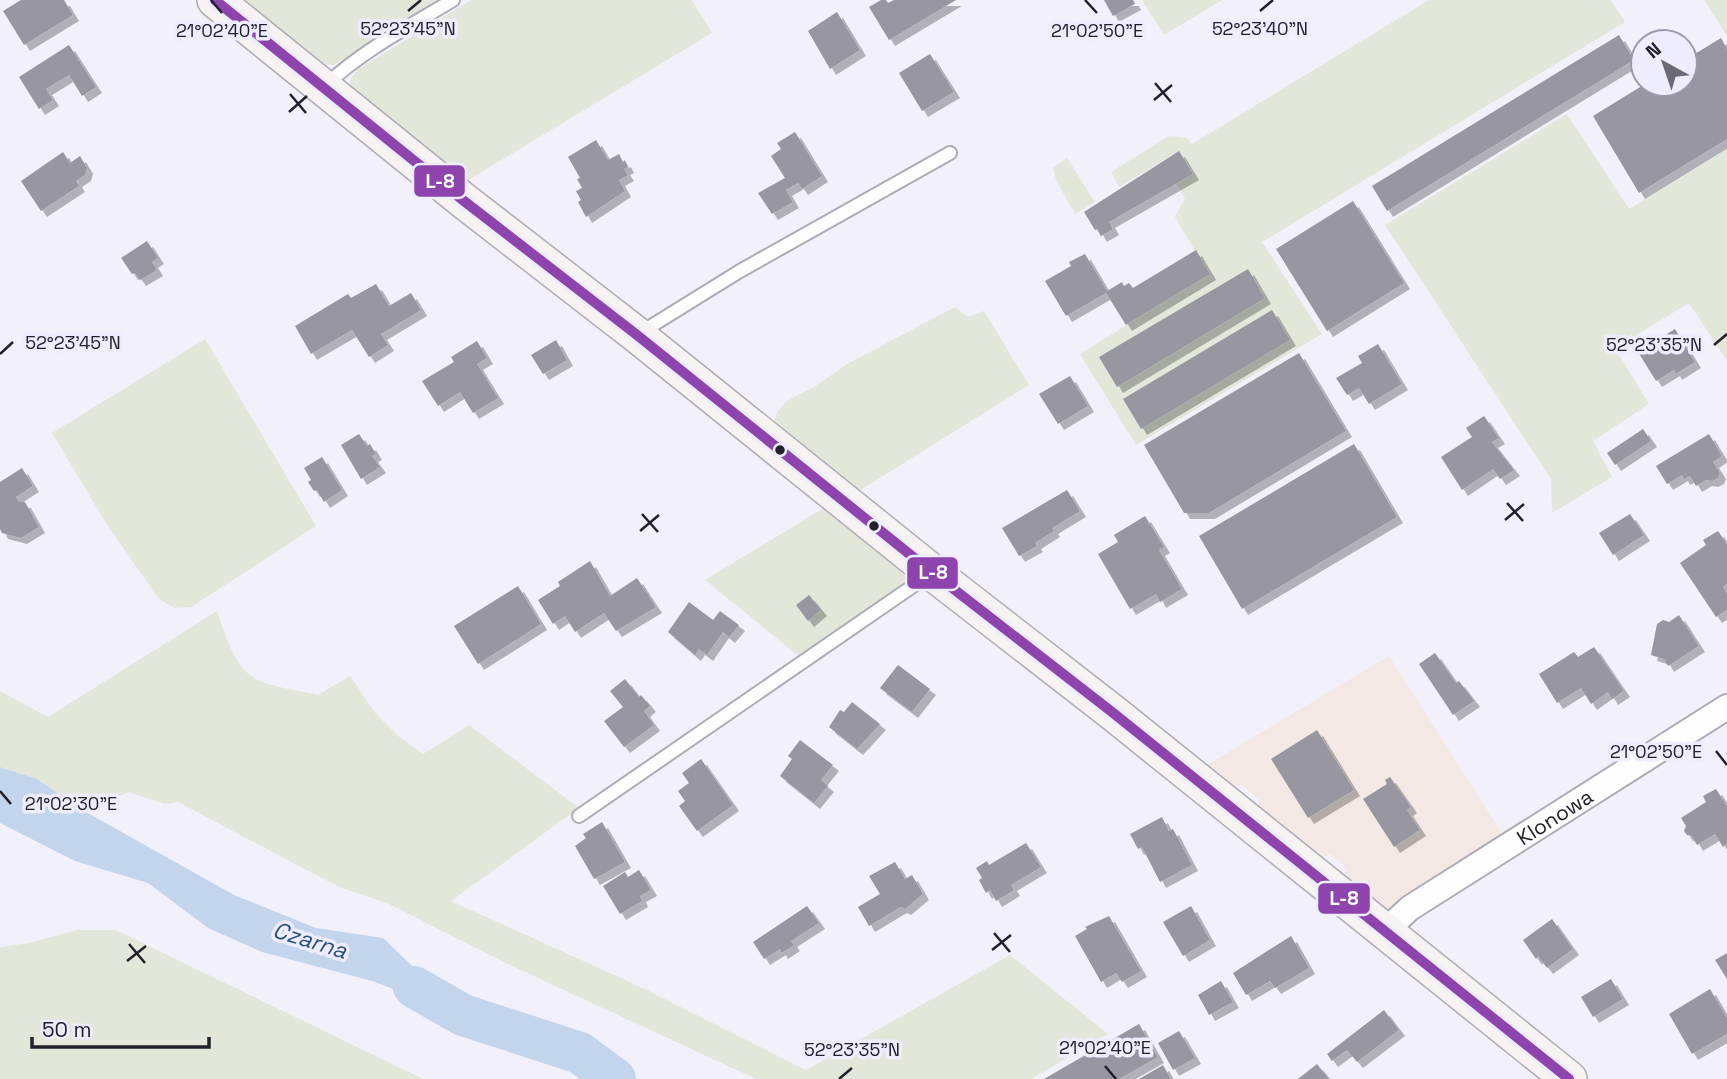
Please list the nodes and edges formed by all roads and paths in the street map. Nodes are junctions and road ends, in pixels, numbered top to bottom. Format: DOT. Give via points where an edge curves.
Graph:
graph roads {
  1 [pos="215,0"];
  2 [pos="453,0"];
  3 [pos="323,88"];
  4 [pos="950,153"];
  5 [pos="637,335"];
  6 [pos="933,573"];
  7 [pos="1727,707"];
  8 [pos="579,816"];
  9 [pos="1385,931"];
  10 [pos="1569,1079"];
  1 -- 3 [label="street"];
  2 -- 3 [label="lane" via="346,67"];
  3 -- 5 [label="street"];
  4 -- 5 [label="lane" via="740,271"];
  5 -- 6 [label="street"];
  6 -- 8 [label="lane"];
  6 -- 9 [label="street"];
  7 -- 9 [label="street, Klonowa" via="1410,908"];
  9 -- 10 [label="street"];
}
